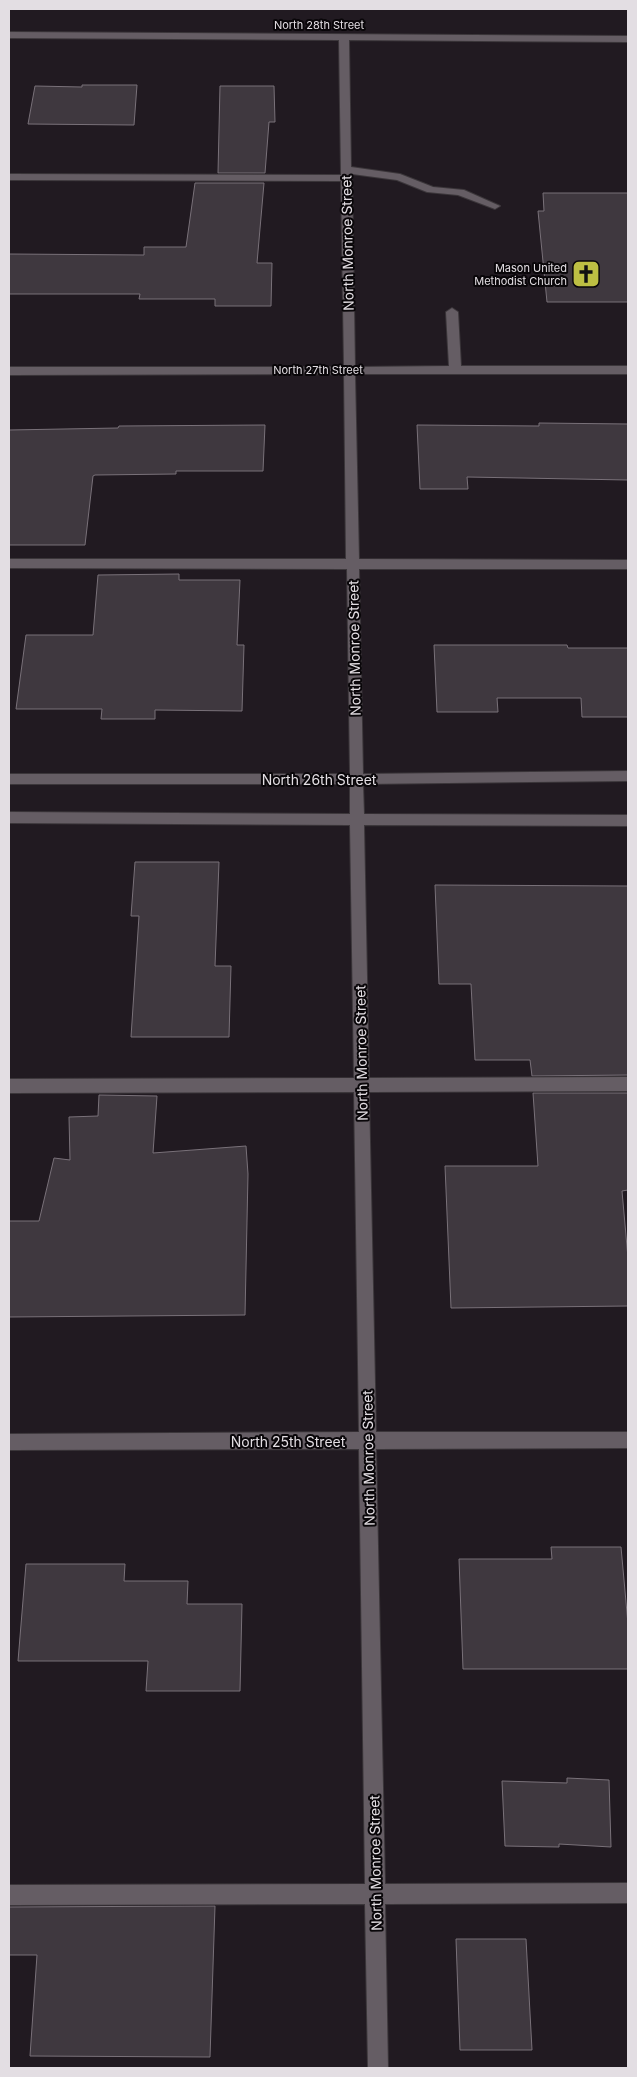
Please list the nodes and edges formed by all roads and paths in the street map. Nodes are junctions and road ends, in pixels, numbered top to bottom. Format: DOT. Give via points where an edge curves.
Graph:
graph roads {
  1 [pos="9,35"];
  2 [pos="344,38"];
  3 [pos="628,39"];
  4 [pos="346,174"];
  5 [pos="9,176"];
  6 [pos="495,206"];
  7 [pos="452,312"];
  8 [pos="350,370"];
  9 [pos="455,370"];
  10 [pos="628,370"];
  11 [pos="9,371"];
  12 [pos="9,564"];
  13 [pos="353,564"];
  14 [pos="628,564"];
  15 [pos="628,776"];
  16 [pos="9,779"];
  17 [pos="357,779"];
  18 [pos="9,818"];
  19 [pos="357,819"];
  20 [pos="628,820"];
  21 [pos="628,1084"];
  22 [pos="362,1085"];
  23 [pos="9,1086"];
  24 [pos="368,1440"];
  25 [pos="628,1440"];
  26 [pos="9,1442"];
  27 [pos="628,1893"];
  28 [pos="9,1895"];
  29 [pos="376,1895"];
  30 [pos="378,2068"];
  1 -- 2 [label="street, North 28th Street"];
  2 -- 3 [label="street, North 28th Street"];
  2 -- 4 [label="street, North Monroe Street"];
  4 -- 5 [label="street"];
  4 -- 6 [label="street" via="380,173 400,177 431,190 460,192"];
  4 -- 8 [label="street, North Monroe Street"];
  7 -- 9 [label="street"];
  8 -- 9 [label="street, North 27th Street"];
  8 -- 11 [label="street, North 27th Street"];
  8 -- 13 [label="street, North Monroe Street"];
  9 -- 10 [label="street, North 27th Street"];
  12 -- 13 [label="street"];
  13 -- 14 [label="street"];
  13 -- 17 [label="street, North Monroe Street"];
  15 -- 17 [label="street, North 26th Street"];
  16 -- 17 [label="street, North 26th Street"];
  17 -- 19 [label="street, North Monroe Street"];
  18 -- 19 [label="street"];
  19 -- 20 [label="street"];
  19 -- 22 [label="street, North Monroe Street"];
  21 -- 22 [label="street"];
  22 -- 23 [label="street"];
  22 -- 24 [label="street, North Monroe Street"];
  24 -- 25 [label="street, North 25th Street"];
  24 -- 26 [label="street, North 25th Street"];
  24 -- 29 [label="street, North Monroe Street"];
  27 -- 29 [label="street"];
  28 -- 29 [label="street"];
  29 -- 30 [label="street, North Monroe Street"];
}
